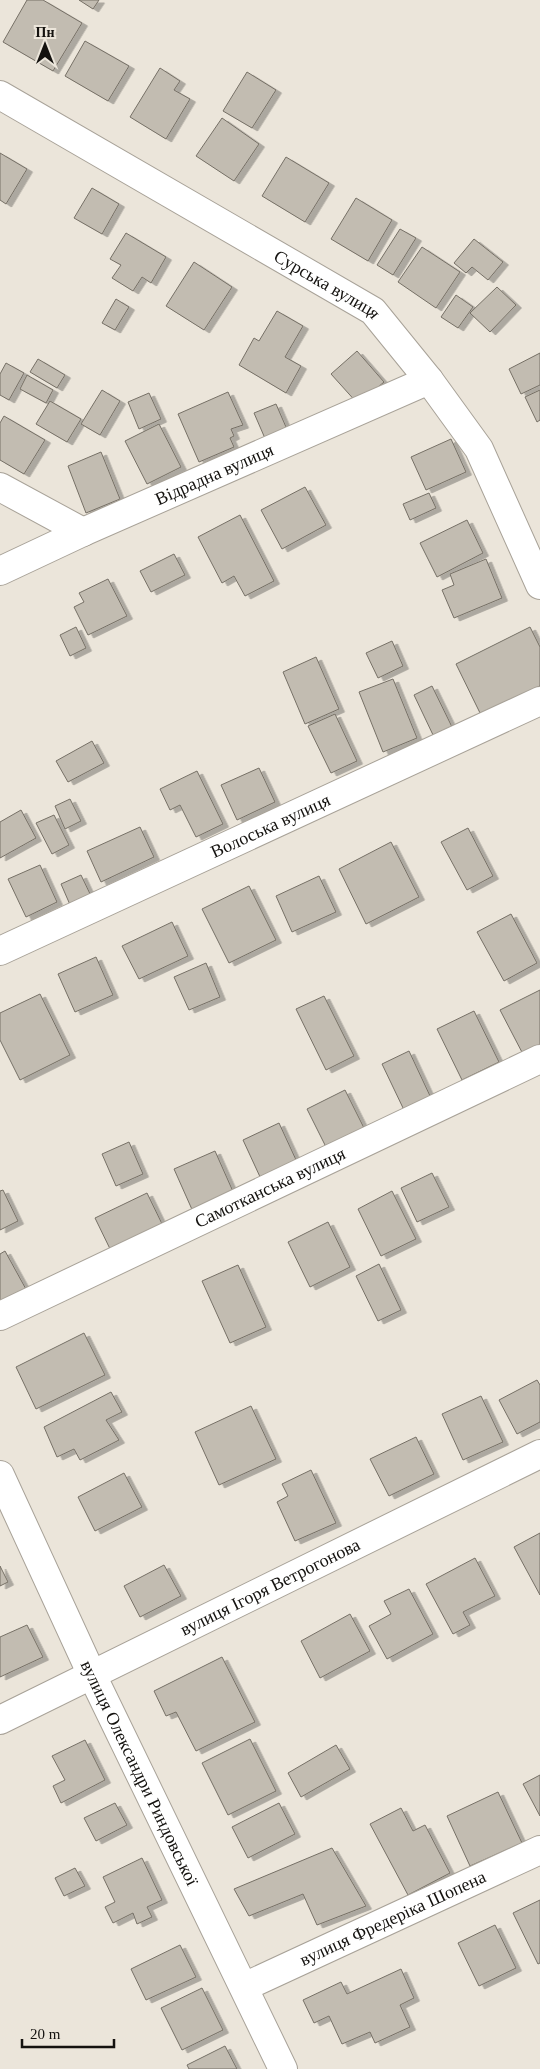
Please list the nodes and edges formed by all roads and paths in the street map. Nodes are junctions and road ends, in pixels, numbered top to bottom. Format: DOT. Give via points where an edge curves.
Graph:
graph roads {
  1 [pos="0,95"];
  2 [pos="429,380"];
  3 [pos="0,487"];
  4 [pos="83,532"];
  5 [pos="0,571"];
  6 [pos="540,585"];
  7 [pos="540,700"];
  8 [pos="0,951"];
  9 [pos="540,1060"];
  10 [pos="0,1316"];
  11 [pos="540,1454"];
  12 [pos="0,1475"];
  13 [pos="92,1675"];
  14 [pos="0,1720"];
  15 [pos="540,1850"];
  16 [pos="244,1987"];
  17 [pos="284,2069"];
  1 -- 2 [label="street, Сурська вулиця" via="373,311"];
  2 -- 4 [label="street, Відрадна вулиця"];
  2 -- 6 [label="street, Сурська вулиця" via="479,449"];
  3 -- 4 [label="street"];
  4 -- 5 [label="street, Відрадна вулиця"];
  7 -- 8 [label="street, Волоська вулиця"];
  9 -- 10 [label="street, Самотканська вулиця"];
  11 -- 13 [label="street, вулиця Ігоря Ветрогонова"];
  12 -- 13 [label="street, вулиця Олександри Риндовської"];
  13 -- 14 [label="street, вулиця Ігоря Ветрогонова"];
  13 -- 16 [label="street, вулиця Олександри Риндовської"];
  15 -- 16 [label="street, вулиця Фредеріка Шопена"];
  16 -- 17 [label="street, вулиця Олександри Риндовської"];
}
